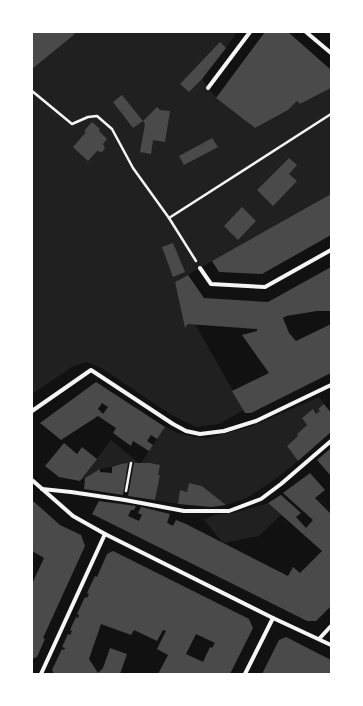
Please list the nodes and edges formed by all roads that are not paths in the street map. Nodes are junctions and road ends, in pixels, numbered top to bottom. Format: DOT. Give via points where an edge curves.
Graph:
graph roads {
  1 [pos="250,32"];
  2 [pos="306,32"];
  3 [pos="331,54"];
  4 [pos="208,88"];
  5 [pos="331,250"];
  6 [pos="200,268"];
  7 [pos="331,385"];
  8 [pos="32,411"];
  9 [pos="331,441"];
  10 [pos="32,480"];
  11 [pos="41,489"];
  12 [pos="105,534"];
  13 [pos="273,618"];
  14 [pos="331,626"];
  15 [pos="319,639"];
  16 [pos="331,645"];
  17 [pos="41,674"];
  18 [pos="245,674"];
  1 -- 4 [label="street"];
  2 -- 3 [label="street"];
  5 -- 6 [label="street" via="265,287 211,284"];
  7 -- 8 [label="street" via="256,420 224,431 200,434 186,431 173,424 91,370"];
  9 -- 11 [label="street" via="261,500 229,511 184,511"];
  10 -- 11 [label="street"];
  11 -- 12 [label="street" via="74,516"];
  12 -- 13 [label="street"];
  12 -- 17 [label="street"];
  13 -- 15 [label="street"];
  13 -- 18 [label="street"];
  14 -- 15 [label="street"];
  15 -- 16 [label="street"];
}
